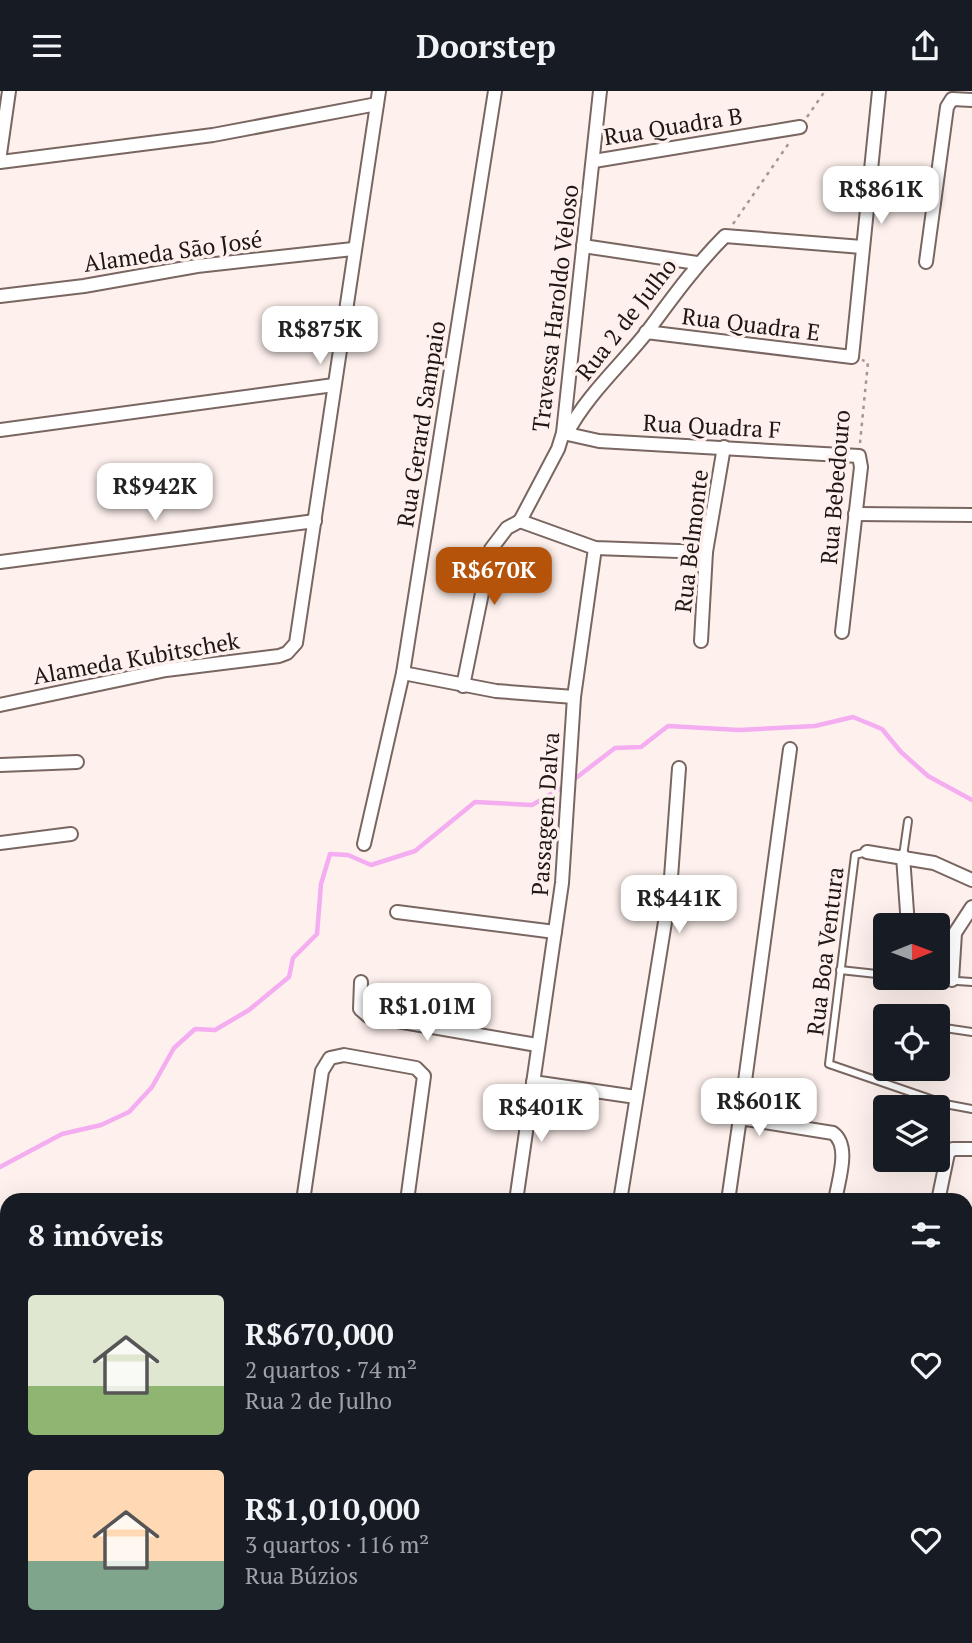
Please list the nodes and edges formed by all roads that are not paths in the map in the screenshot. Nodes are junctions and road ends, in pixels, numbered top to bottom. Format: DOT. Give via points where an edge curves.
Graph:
graph roads {
  1 [pos="9,91"];
  2 [pos="495,91"];
  3 [pos="600,91"];
  4 [pos="879,91"];
  5 [pos="378,98"];
  6 [pos="972,100"];
  7 [pos="800,127"];
  8 [pos="0,153"];
  9 [pos="594,160"];
  10 [pos="0,162"];
  11 [pos="583,246"];
  12 [pos="862,247"];
  13 [pos="353,249"];
  14 [pos="926,262"];
  15 [pos="697,263"];
  16 [pos="0,296"];
  17 [pos="646,332"];
  18 [pos="334,385"];
  19 [pos="0,430"];
  20 [pos="565,433"];
  21 [pos="724,447"];
  22 [pos="859,456"];
  23 [pos="855,514"];
  24 [pos="972,515"];
  25 [pos="315,521"];
  26 [pos="520,521"];
  27 [pos="595,548"];
  28 [pos="706,552"];
  29 [pos="0,562"];
  30 [pos="842,632"];
  31 [pos="701,641"];
  32 [pos="402,673"];
  33 [pos="463,686"];
  34 [pos="575,697"];
  35 [pos="0,705"];
  36 [pos="790,749"];
  37 [pos="77,762"];
  38 [pos="0,765"];
  39 [pos="679,768"];
  40 [pos="908,821"];
  41 [pos="71,834"];
  42 [pos="0,843"];
  43 [pos="364,844"];
  44 [pos="867,852"];
  45 [pos="903,856"];
  46 [pos="972,880"];
  47 [pos="972,907"];
  48 [pos="397,912"];
  49 [pos="907,913"];
  50 [pos="555,932"];
  51 [pos="840,969"];
  52 [pos="873,973"];
  53 [pos="952,980"];
  54 [pos="361,982"];
  55 [pos="972,982"];
  56 [pos="950,1029"];
  57 [pos="972,1033"];
  58 [pos="537,1045"];
  59 [pos="533,1082"];
  60 [pos="636,1097"];
  61 [pos="972,1109"];
  62 [pos="740,1118"];
  63 [pos="972,1149"];
  64 [pos="304,1193"];
  65 [pos="408,1193"];
  66 [pos="517,1193"];
  67 [pos="621,1193"];
  68 [pos="729,1193"];
  69 [pos="836,1193"];
  70 [pos="940,1193"];
  1 -- 8 [label="street"];
  2 -- 32 [label="street, Rua Gerard Sampaio"];
  3 -- 9 [label="street, Travessa Haroldo Veloso"];
  4 -- 12 [label="street"];
  5 -- 10 [label="street" via="213,135"];
  5 -- 13 [label="street"];
  6 -- 14 [label="street" via="952,99 947,107"];
  7 -- 9 [label="street, Rua Quadra B"];
  9 -- 11 [label="street, Travessa Haroldo Veloso"];
  11 -- 15 [label="street"];
  11 -- 20 [label="street, Travessa Haroldo Veloso"];
  12 -- 15 [label="street, Rua 2 de Julho" via="725,236"];
  12 -- 17 [label="street, Rua Quadra E" via="852,357"];
  13 -- 16 [label="street, Alameda São José" via="197,266"];
  13 -- 18 [label="street"];
  15 -- 17 [label="street, Rua 2 de Julho"];
  17 -- 20 [label="street, Rua 2 de Julho"];
  18 -- 19 [label="street"];
  18 -- 25 [label="street"];
  20 -- 21 [label="street, Rua Quadra F" via="599,441"];
  20 -- 26 [label="street, Travessa Haroldo Veloso"];
  21 -- 22 [label="street, Rua Quadra F"];
  21 -- 28 [label="street, Rua Belmonte"];
  22 -- 23 [label="street, Rua Bebedouro" via="862,467"];
  23 -- 24 [label="street"];
  23 -- 30 [label="street, Rua Bebedouro"];
  25 -- 29 [label="street"];
  25 -- 35 [label="street, Alameda Kubitschek" via="299,634 291,650 279,656 166,670"];
  26 -- 27 [label="street"];
  26 -- 33 [label="street" via="507,528 491,549"];
  27 -- 28 [label="street"];
  27 -- 34 [label="street, Passagem Dalva"];
  28 -- 31 [label="street, Rua Belmonte"];
  32 -- 33 [label="street"];
  32 -- 43 [label="street, Rua Gerard Sampaio"];
  33 -- 34 [label="street"];
  34 -- 50 [label="street, Passagem Dalva" via="566,849"];
  36 -- 62 [label="street"];
  37 -- 38 [label="street"];
  39 -- 60 [label="street" via="670,891"];
  40 -- 45 [label="lane"];
  41 -- 42 [label="street"];
  44 -- 45 [label="street"];
  44 -- 51 [label="lane, Rua Boa Ventura" via="855,855"];
  45 -- 46 [label="street" via="934,863"];
  45 -- 49 [label="street"];
  47 -- 53 [label="street" via="956,933"];
  48 -- 50 [label="street"];
  50 -- 58 [label="street, Passagem Dalva"];
  51 -- 52 [label="lane"];
  51 -- 61 [label="lane, Rua Boa Ventura" via="829,1064 944,1104"];
  53 -- 55 [label="lane"];
  54 -- 58 [label="street" via="360,1009 368,1016"];
  56 -- 57 [label="lane"];
  58 -- 59 [label="street, Passagem Dalva"];
  59 -- 60 [label="street"];
  59 -- 66 [label="street, Passagem Dalva"];
  60 -- 67 [label="street"];
  62 -- 68 [label="street"];
  62 -- 69 [label="street" via="838,1137 842,1153"];
  63 -- 70 [label="street" via="948,1153"];
  64 -- 65 [label="street" via="323,1071 330,1058 344,1055 416,1068 424,1076"];
}
